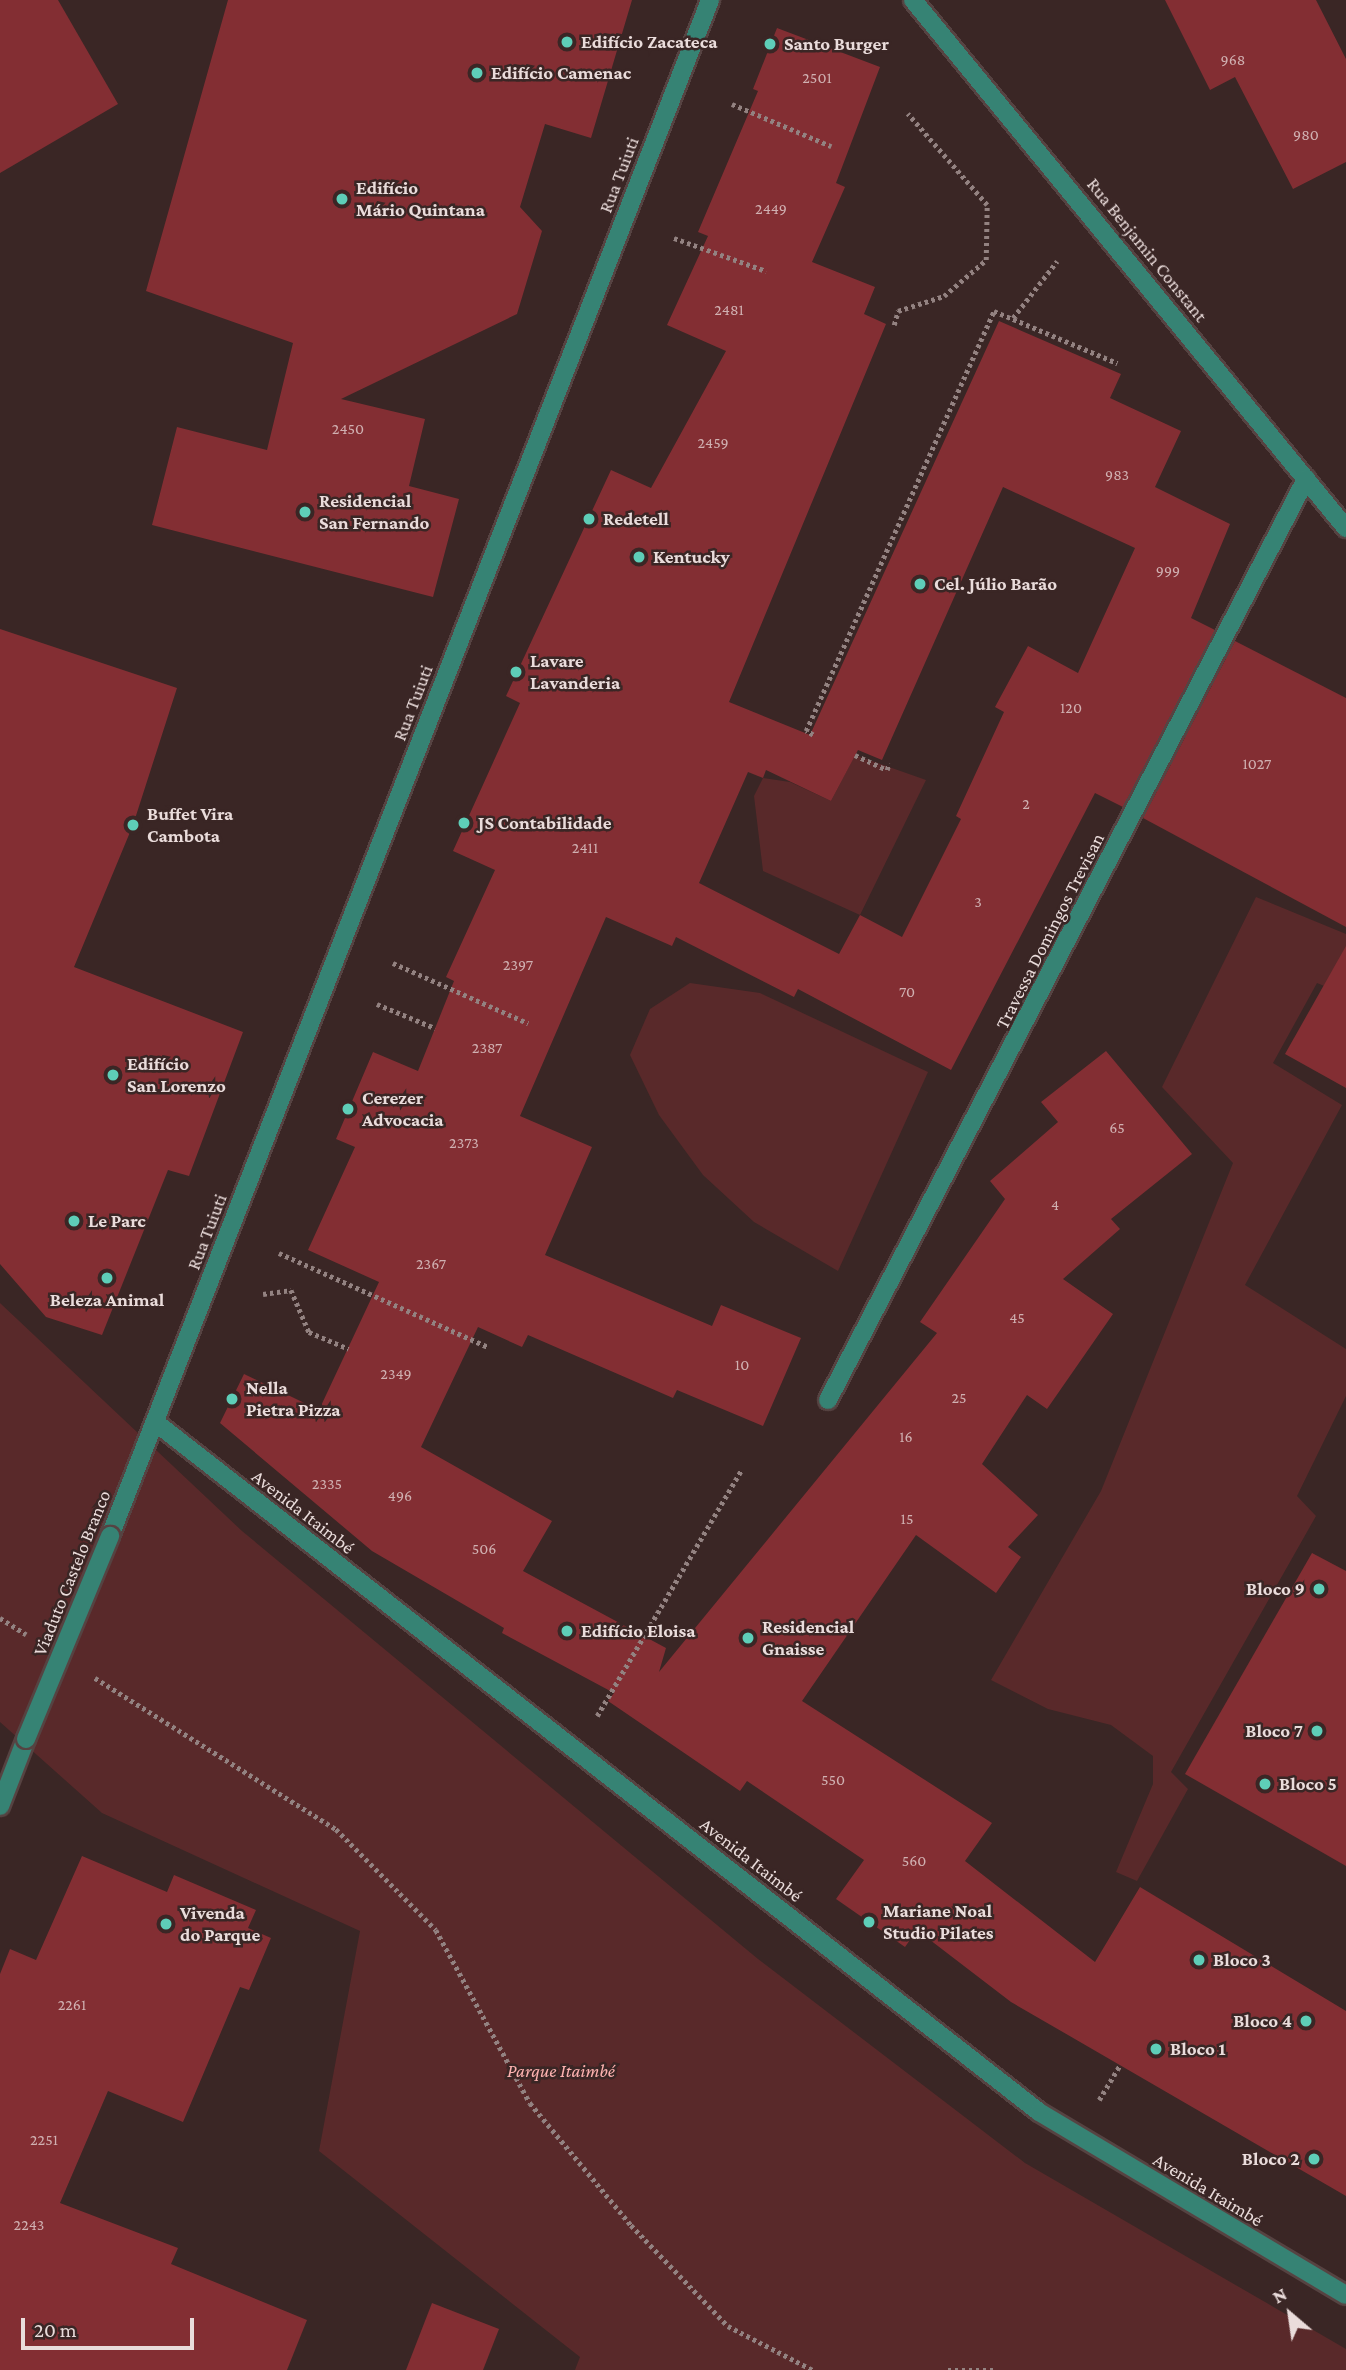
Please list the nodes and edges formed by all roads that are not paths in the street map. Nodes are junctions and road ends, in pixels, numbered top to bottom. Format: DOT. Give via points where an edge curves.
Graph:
graph roads {
  1 [pos="710,0"];
  2 [pos="913,0"];
  3 [pos="1306,479"];
  4 [pos="1346,528"];
  5 [pos="828,1400"];
  6 [pos="155,1422"];
  7 [pos="0,1806"];
  8 [pos="1346,2294"];
  1 -- 6 [label="street, Rua Tuiuti"];
  2 -- 3 [label="street, Rua Benjamin Constant"];
  3 -- 4 [label="street, Rua Benjamin Constant"];
  3 -- 5 [label="street, Travessa Domingos Trevisan"];
  6 -- 7 [label="street, Viaduto Castelo Branco, bridge"];
  6 -- 8 [label="street, Avenida Itaimbé" via="1039,2112"];
}
